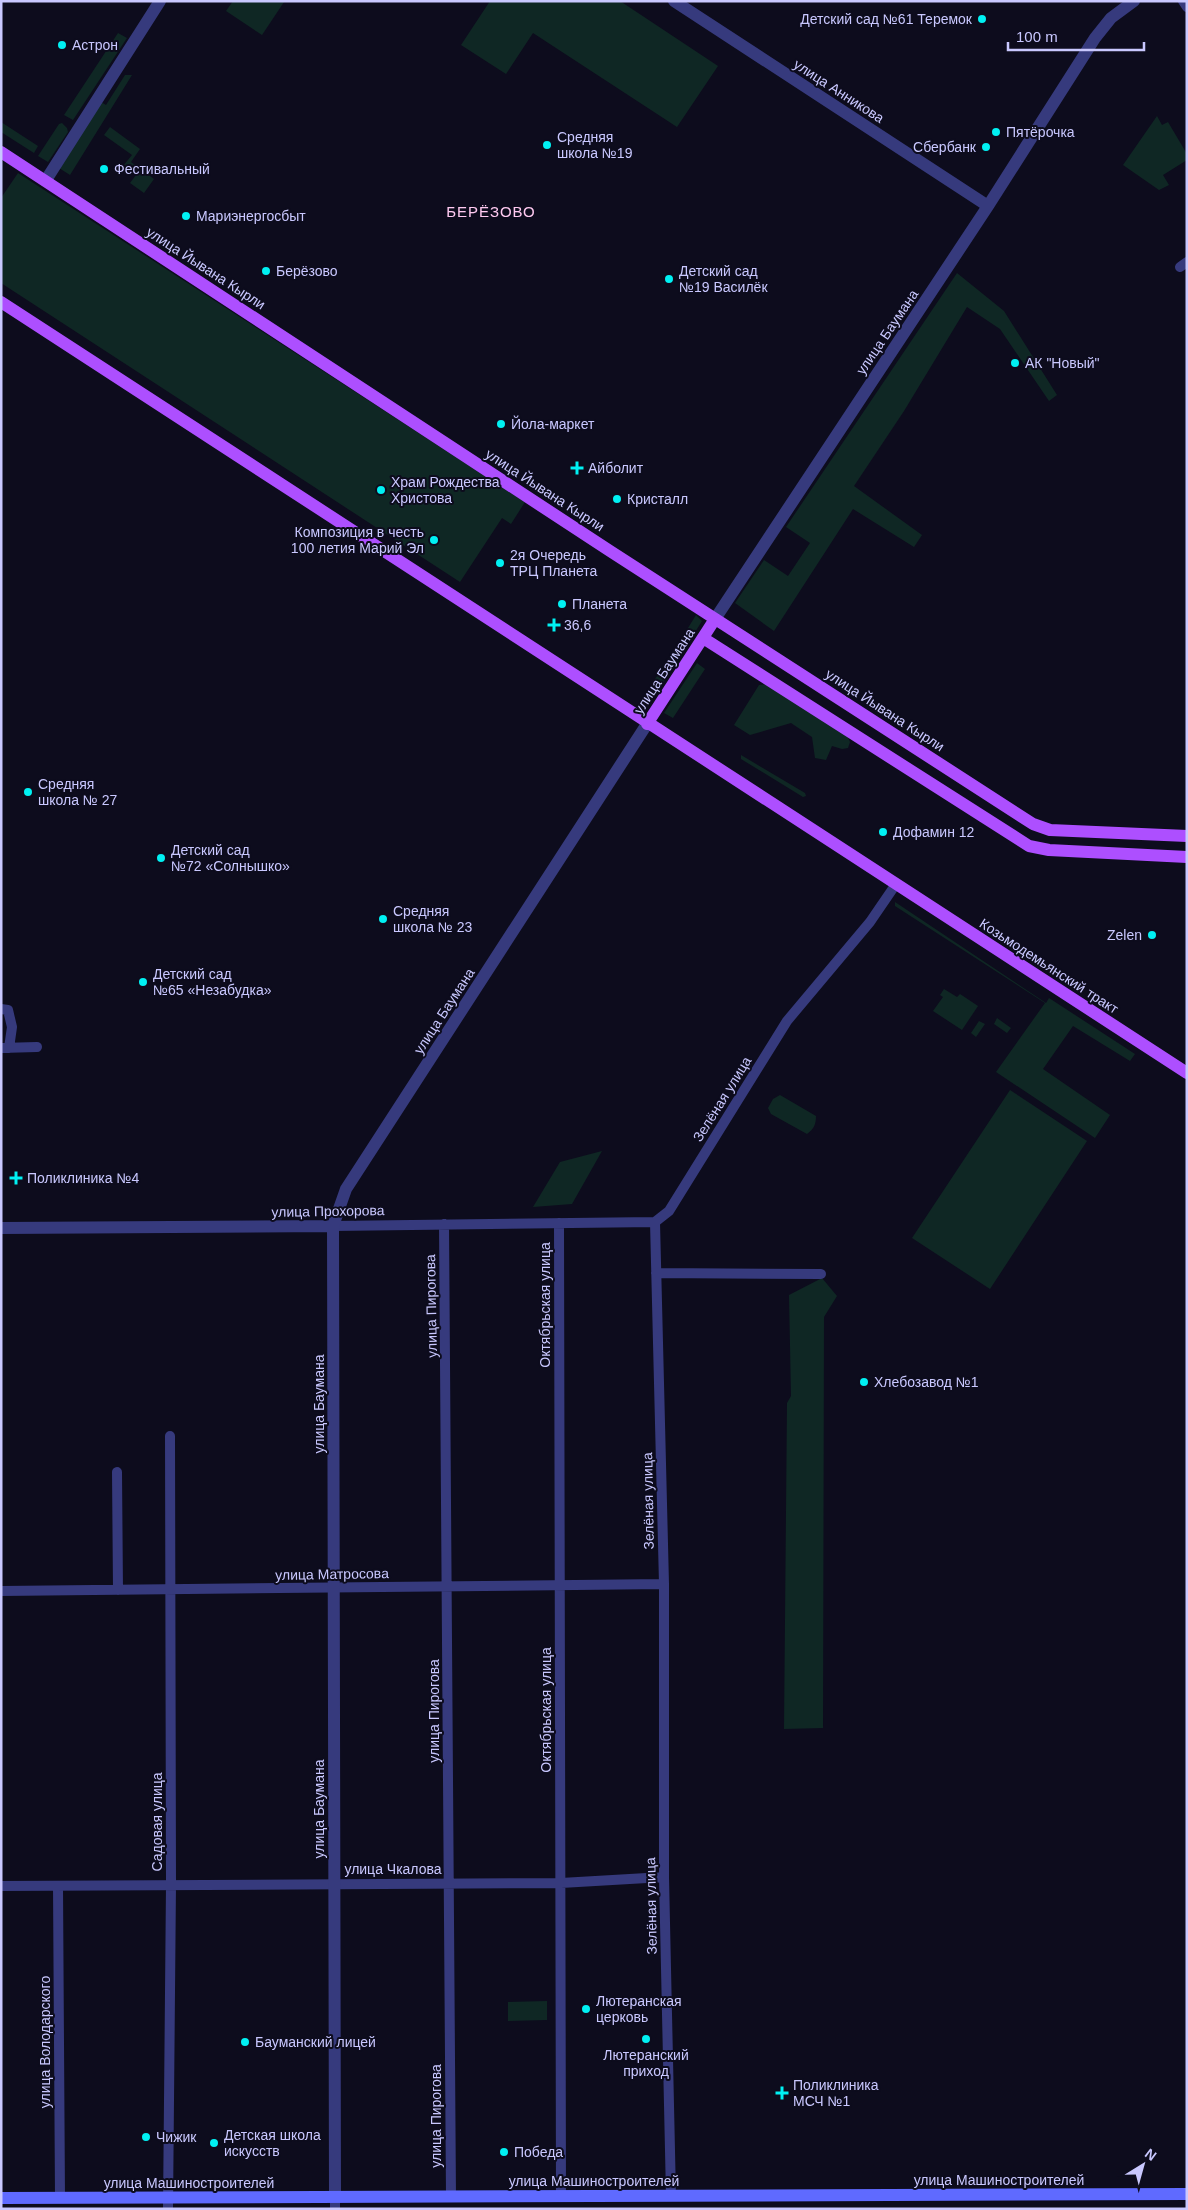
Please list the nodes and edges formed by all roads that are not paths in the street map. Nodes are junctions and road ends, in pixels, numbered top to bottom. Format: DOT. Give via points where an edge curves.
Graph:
graph roads {
  1 [pos="160,1"];
  2 [pos="674,1"];
  3 [pos="1134,1"];
  4 [pos="1183,1"];
  5 [pos="1187,7"];
  6 [pos="1,152"];
  7 [pos="46,180"];
  8 [pos="988,206"];
  9 [pos="1,302"];
  10 [pos="715,619"];
  11 [pos="703,638"];
  12 [pos="864,715"];
  13 [pos="647,724"];
  14 [pos="852,733"];
  15 [pos="1081,832"];
  16 [pos="1187,836"];
  17 [pos="1080,852"];
  18 [pos="1187,857"];
  19 [pos="896,884"];
  20 [pos="1,1009"];
  21 [pos="5,1048"];
  22 [pos="37,1048"];
  23 [pos="1187,1073"];
  24 [pos="655,1222"];
  25 [pos="559,1223"];
  26 [pos="444,1224"];
  27 [pos="333,1226"];
  28 [pos="1,1228"];
  29 [pos="656,1273"];
  30 [pos="821,1274"];
  31 [pos="170,1436"];
  32 [pos="117,1472"];
  33 [pos="664,1584"];
  34 [pos="560,1585"];
  35 [pos="448,1586"];
  36 [pos="334,1588"];
  37 [pos="169,1589"];
  38 [pos="118,1590"];
  39 [pos="1,1591"];
  40 [pos="664,1877"];
  41 [pos="449,1882"];
  42 [pos="561,1882"];
  43 [pos="334,1883"];
  44 [pos="171,1884"];
  45 [pos="1,1886"];
  46 [pos="58,1886"];
  47 [pos="1187,2194"];
  48 [pos="671,2196"];
  49 [pos="450,2197"];
  50 [pos="561,2197"];
  51 [pos="1,2198"];
  52 [pos="60,2198"];
  53 [pos="168,2203"];
  54 [pos="335,2203"];
  1 -- 7 [label="street"];
  2 -- 8 [label="street, улица Анникова"];
  3 -- 8 [label="street, улица Баумана" via="1111,18 1095,38"];
  4 -- 5 [label="street"];
  6 -- 7 [label="main road, улица Йывана Кырли"];
  7 -- 10 [label="main road, улица Йывана Кырли"];
  8 -- 10 [label="street, улица Баумана"];
  9 -- 13 [label="main road"];
  10 -- 11 [label="main road, улица Баумана"];
  10 -- 12 [label="main road, улица Йывана Кырли"];
  11 -- 13 [label="main road, улица Баумана"];
  11 -- 14 [label="main road"];
  12 -- 14 [label="main road"];
  12 -- 15 [label="main road, улица Йывана Кырли" via="1033,824 1050,830"];
  13 -- 19 [label="main road"];
  13 -- 27 [label="street, улица Баумана" via="346,1189"];
  14 -- 17 [label="main road" via="1022,842 1049,850"];
  15 -- 16 [label="main road, улица Йывана Кырли"];
  15 -- 17 [label="main road"];
  17 -- 18 [label="main road"];
  19 -- 23 [label="main road, Козьмодемьянский тракт"];
  19 -- 24 [label="street, Зелёная улица" via="870,922 787,1021 668,1211"];
  20 -- 21 [label="street" via="8,1010 12,1027"];
  21 -- 22 [label="street"];
  24 -- 25 [label="street, улица Прохорова"];
  24 -- 29 [label="street, Зелёная улица"];
  25 -- 26 [label="street, улица Прохорова"];
  25 -- 34 [label="street, Октябрьская улица"];
  26 -- 27 [label="street, улица Прохорова"];
  26 -- 35 [label="street, улица Пирогова"];
  27 -- 28 [label="street, улица Прохорова"];
  27 -- 36 [label="street, улица Баумана"];
  29 -- 30 [label="street"];
  29 -- 33 [label="street, Зелёная улица"];
  31 -- 37 [label="street, Садовая улица"];
  32 -- 38 [label="street"];
  33 -- 34 [label="street, улица Матросова"];
  33 -- 40 [label="street, Зелёная улица"];
  34 -- 35 [label="street, улица Матросова"];
  34 -- 42 [label="street, Октябрьская улица"];
  35 -- 36 [label="street, улица Матросова"];
  35 -- 41 [label="street, улица Пирогова"];
  36 -- 37 [label="street, улица Матросова"];
  36 -- 43 [label="street, улица Баумана"];
  37 -- 38 [label="street, улица Матросова"];
  37 -- 44 [label="street, Садовая улица"];
  38 -- 39 [label="street, улица Матросова"];
  40 -- 42 [label="street, улица Чкалова"];
  40 -- 48 [label="street, Зелёная улица"];
  41 -- 42 [label="street, улица Чкалова"];
  41 -- 43 [label="street, улица Чкалова"];
  41 -- 49 [label="street, улица Пирогова"];
  42 -- 50 [label="street, Октябрьская улица"];
  43 -- 44 [label="street, улица Чкалова"];
  43 -- 54 [label="street, улица Баумана"];
  44 -- 46 [label="street, улица Чкалова"];
  44 -- 53 [label="street, Садовая улица"];
  45 -- 46 [label="street, улица Чкалова"];
  46 -- 52 [label="street, улица Володарского"];
  47 -- 48 [label="main road, улица Машиностроителей"];
  48 -- 50 [label="main road, улица Машиностроителей"];
  49 -- 50 [label="main road, улица Машиностроителей"];
  49 -- 54 [label="main road, улица Машиностроителей"];
  51 -- 52 [label="main road, улица Машиностроителей"];
  52 -- 53 [label="main road, улица Машиностроителей"];
  53 -- 54 [label="main road, улица Машиностроителей"];
}
